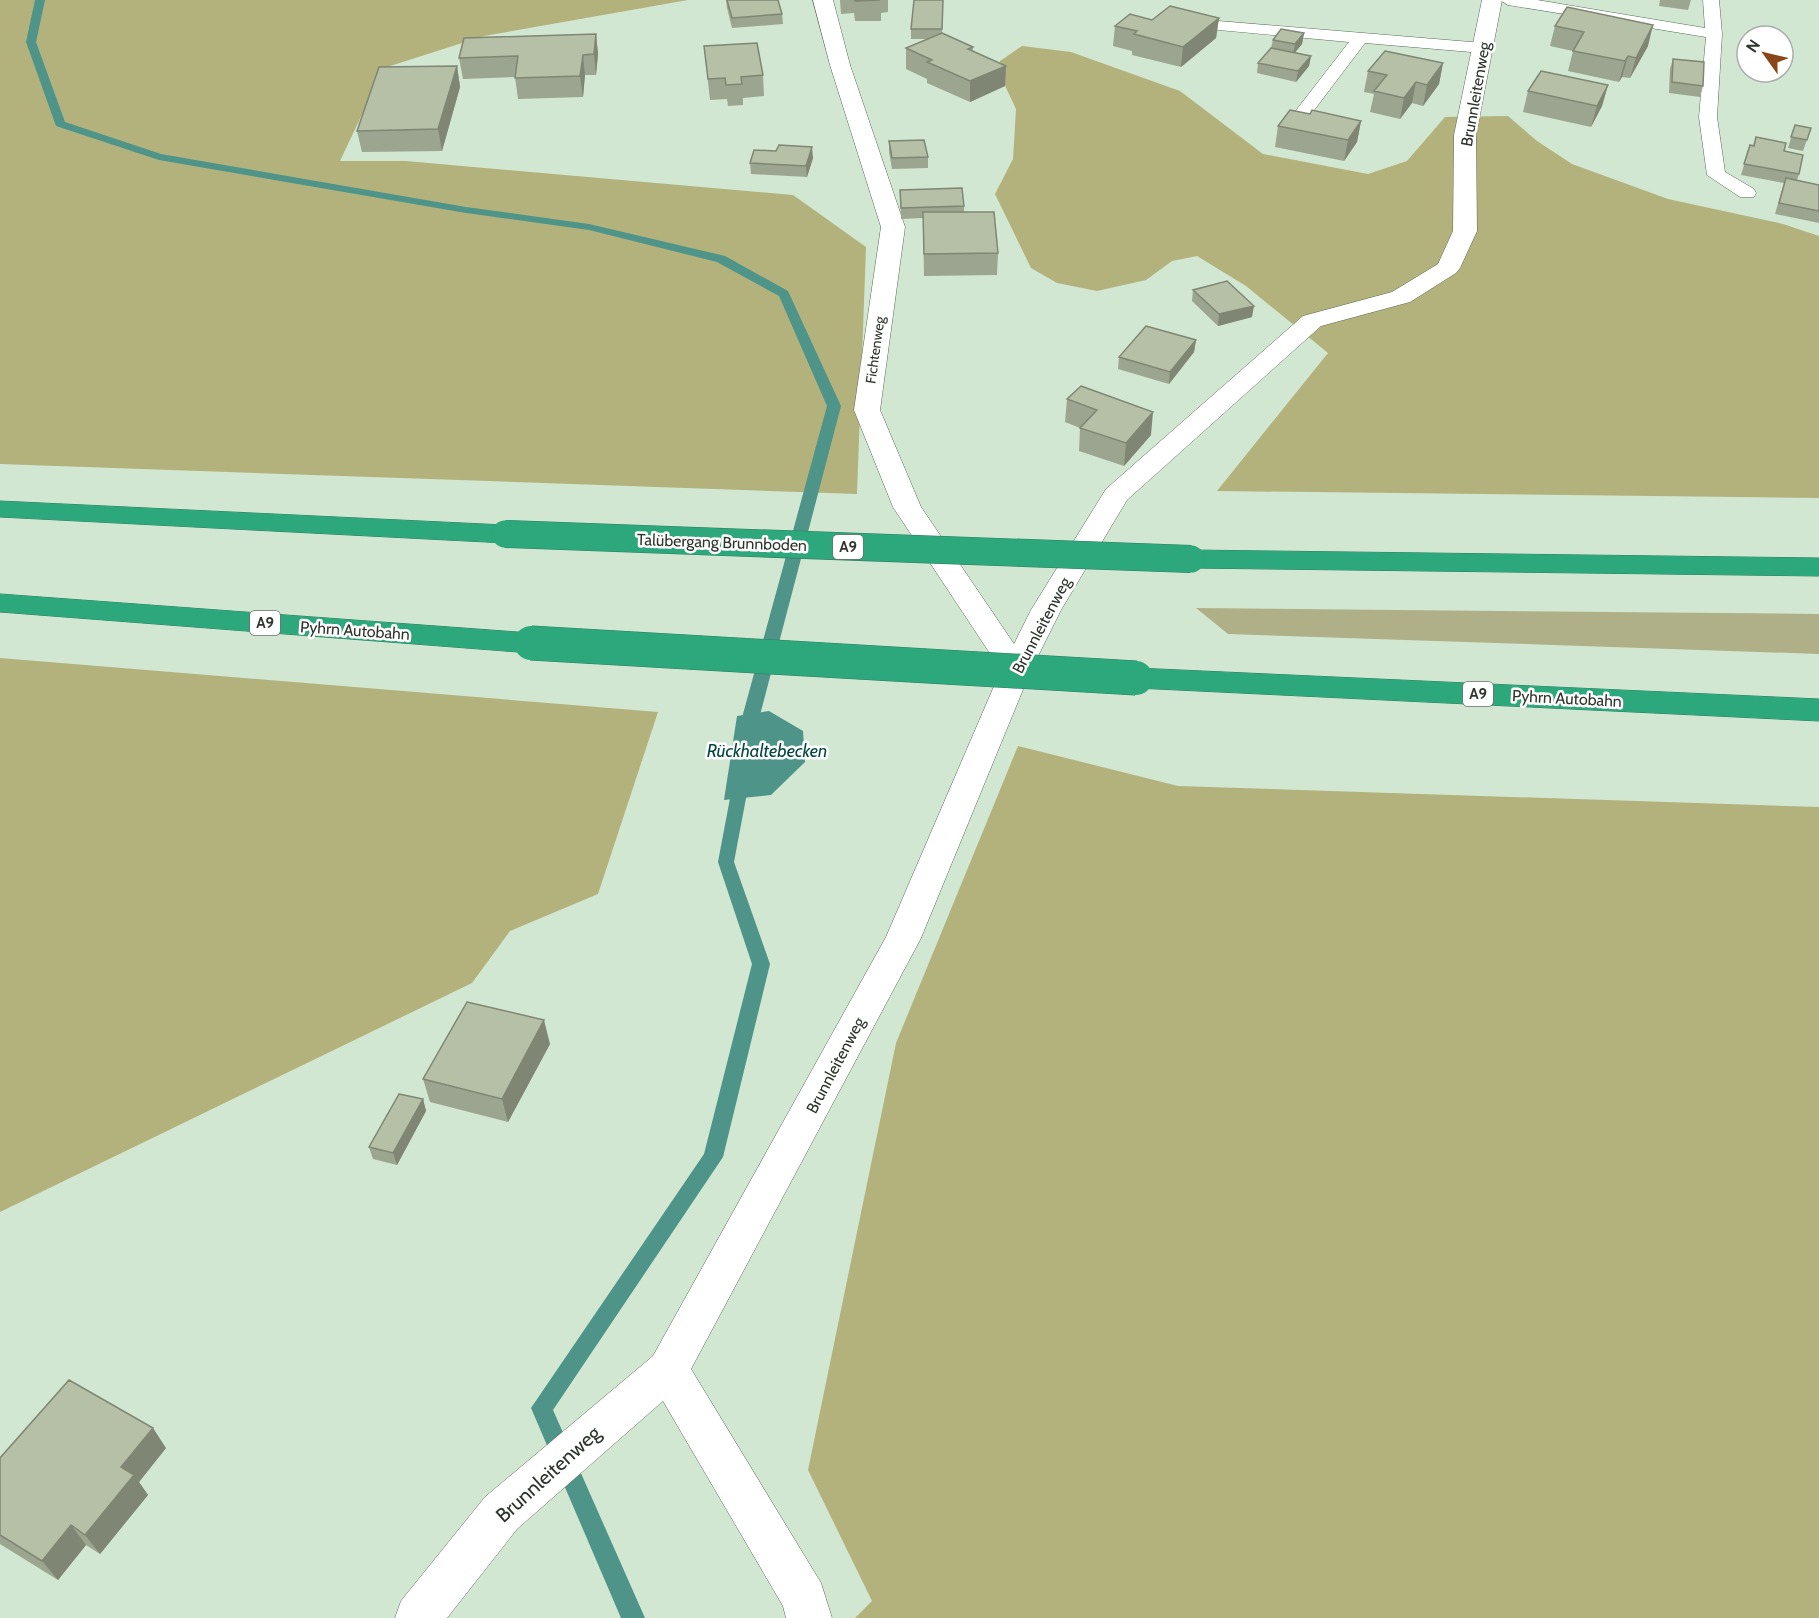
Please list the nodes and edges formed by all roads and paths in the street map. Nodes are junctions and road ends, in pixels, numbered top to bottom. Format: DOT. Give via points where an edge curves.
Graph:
graph roads {
  1 [pos="823,0"];
  2 [pos="1492,0"];
  3 [pos="1508,0"];
  4 [pos="1711,0"];
  5 [pos="1165,22"];
  6 [pos="1714,34"];
  7 [pos="1360,39"];
  8 [pos="1483,48"];
  9 [pos="1302,114"];
  10 [pos="1748,193"];
  11 [pos="0,509"];
  12 [pos="1819,567"];
  13 [pos="0,603"];
  14 [pos="1016,670"];
  15 [pos="1819,710"];
  16 [pos="668,1370"];
  17 [pos="418,1618"];
  18 [pos="809,1618"];
  1 -- 14 [label="street, Fichtenweg" via="892,227 867,410 907,507"];
  2 -- 8 [label="street, Brunnleitenweg"];
  3 -- 6 [label="lane"];
  4 -- 6 [label="lane"];
  5 -- 7 [label="lane"];
  6 -- 10 [label="lane" via="1708,117 1716,175"];
  7 -- 8 [label="lane"];
  7 -- 9 [label="lane"];
  8 -- 14 [label="street, Brunnleitenweg" via="1465,135 1465,231 1448,268 1401,297 1312,321 1116,495 1046,610"];
  11 -- 12 [label="highway, Talübergang Brunnboden / A9, bridge" via="505,534 1191,559"];
  13 -- 15 [label="highway, Pyhrn Autobahn / A9, bridge" via="531,643 1136,678"];
  14 -- 16 [label="street, Brunnleitenweg" via="903,938"];
  16 -- 17 [label="street, Brunnleitenweg" via="501,1512"];
  16 -- 18 [label="street" via="805,1599"];
}
